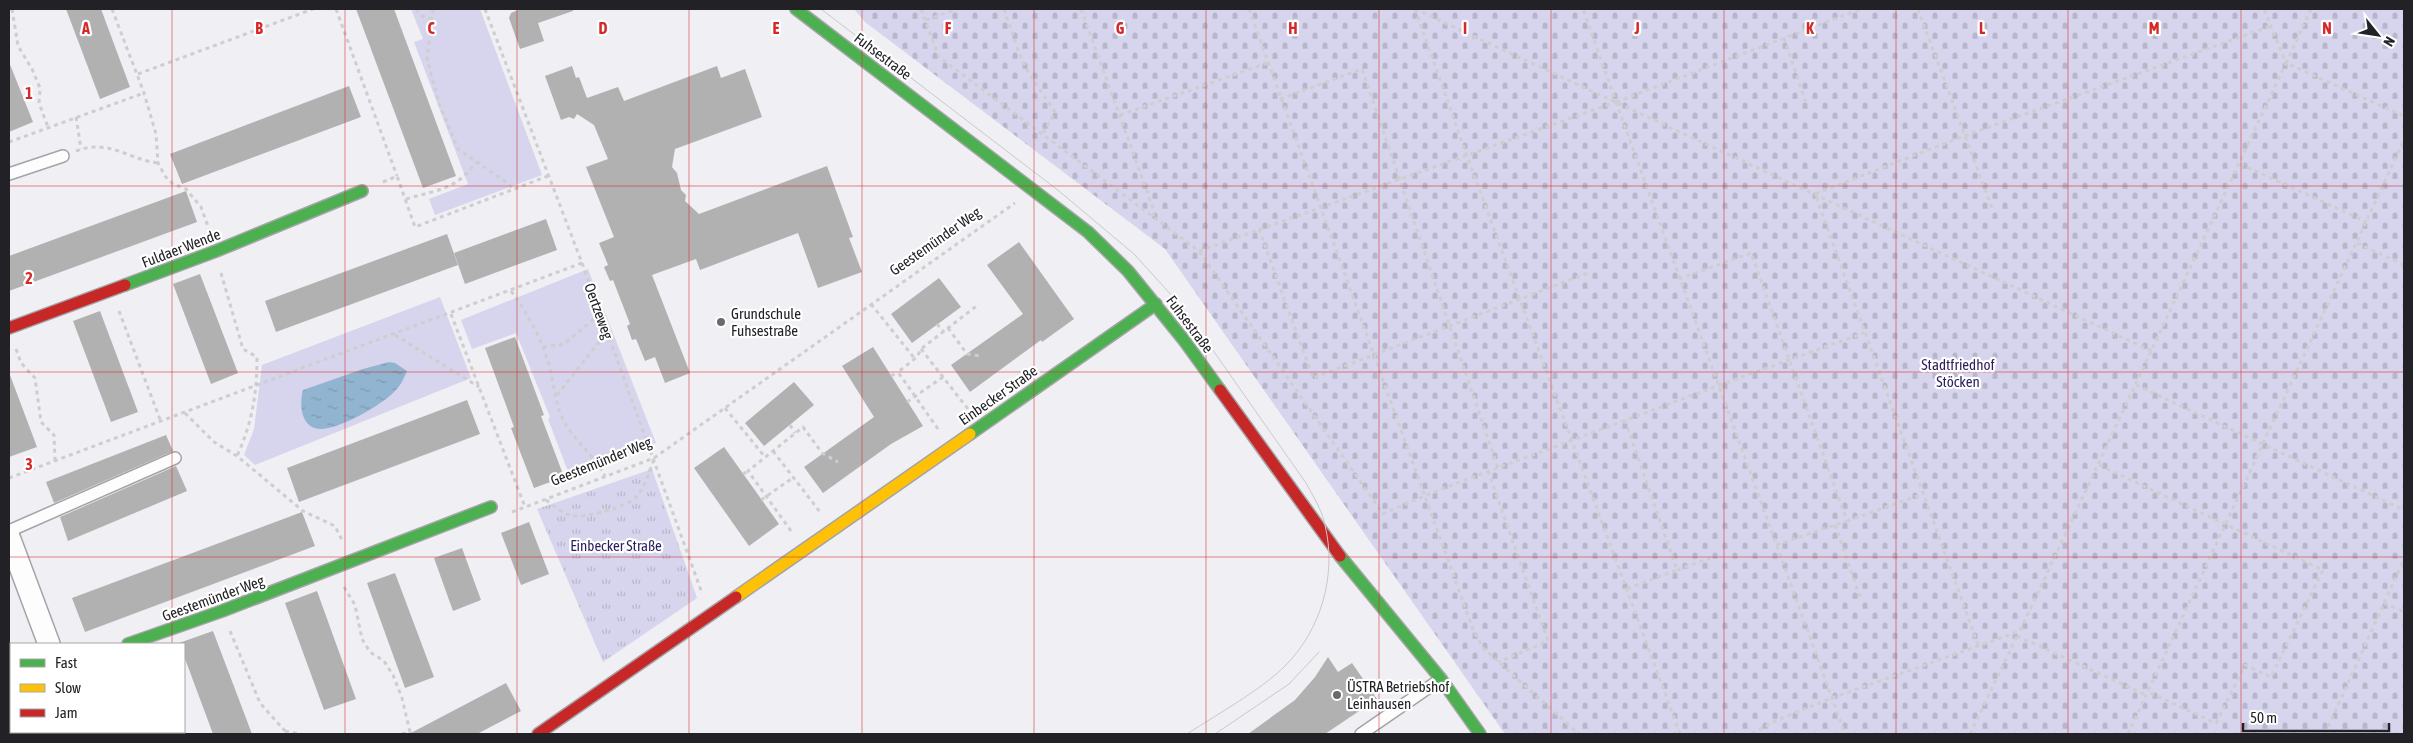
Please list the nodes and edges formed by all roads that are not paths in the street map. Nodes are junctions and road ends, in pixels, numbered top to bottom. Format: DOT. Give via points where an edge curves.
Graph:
graph roads {
  1 [pos="796,9"];
  2 [pos="63,156"];
  3 [pos="9,174"];
  4 [pos="362,191"];
  5 [pos="1156,304"];
  6 [pos="9,328"];
  7 [pos="175,458"];
  8 [pos="491,507"];
  9 [pos="9,531"];
  10 [pos="9,537"];
  11 [pos="48,643"];
  12 [pos="131,643"];
  13 [pos="1442,679"];
  14 [pos="538,734"];
  15 [pos="1361,734"];
  16 [pos="1480,734"];
  1 -- 5 [label="street, Fuhsestraße" via="1088,232"];
  2 -- 3 [label="lane"];
  4 -- 6 [label="street, Fuldaer Wende" via="216,251"];
  5 -- 13 [label="street, Fuhsestraße" via="1328,541"];
  5 -- 14 [label="street, Einbecker Straße"];
  7 -- 9 [label="lane"];
  8 -- 12 [label="street, Geestemünder Weg"];
  10 -- 11 [label="street"];
  13 -- 15 [label="lane"];
  13 -- 16 [label="street, Fuhsestraße"];
}
